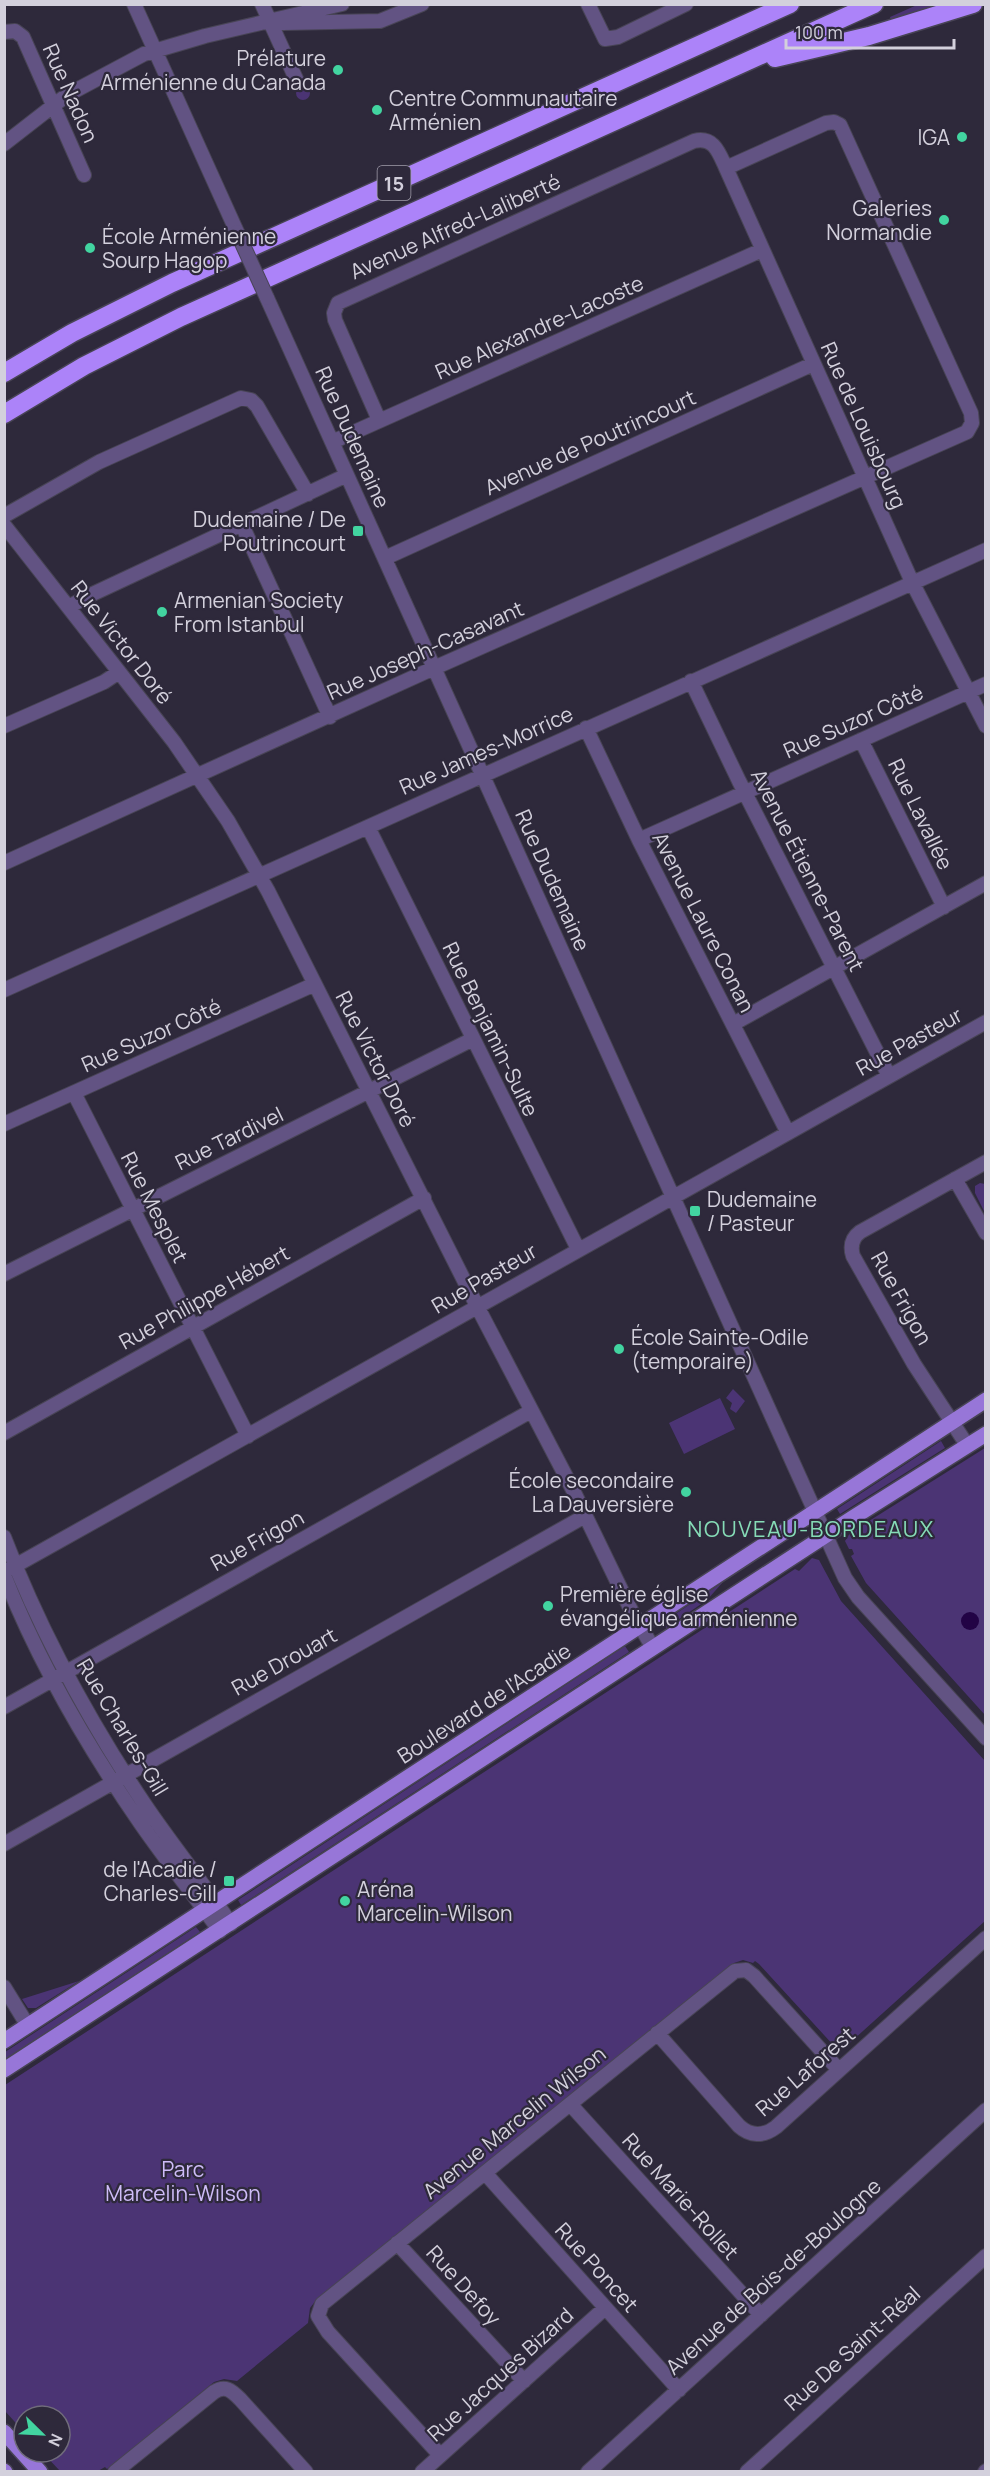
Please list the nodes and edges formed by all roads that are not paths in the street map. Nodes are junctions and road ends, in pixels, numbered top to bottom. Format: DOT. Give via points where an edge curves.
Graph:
graph roads {
  1 [pos="134,4"];
  2 [pos="262,4"];
  3 [pos="342,4"];
  4 [pos="386,4"];
  5 [pos="422,4"];
  6 [pos="588,4"];
  7 [pos="686,4"];
  8 [pos="790,4"];
  9 [pos="874,4"];
  10 [pos="973,4"];
  11 [pos="397,15"];
  12 [pos="269,21"];
  13 [pos="10,32"];
  14 [pos="155,51"];
  15 [pos="735,67"];
  16 [pos="297,81"];
  17 [pos="53,106"];
  18 [pos="707,141"];
  19 [pos="4,144"];
  20 [pos="726,168"];
  21 [pos="84,175"];
  22 [pos="762,250"];
  23 [pos="813,364"];
  24 [pos="4,373"];
  25 [pos="4,414"];
  26 [pos="379,420"];
  27 [pos="332,442"];
  28 [pos="347,475"];
  29 [pos="864,478"];
  30 [pos="308,494"];
  31 [pos="4,516"];
  32 [pos="4,525"];
  33 [pos="242,525"];
  34 [pos="986,550"];
  35 [pos="385,558"];
  36 [pos="912,582"];
  37 [pos="69,607"];
  38 [pos="434,668"];
  39 [pos="119,672"];
  40 [pos="691,681"];
  41 [pos="986,684"];
  42 [pos="968,693"];
  43 [pos="330,717"];
  44 [pos="4,726"];
  45 [pos="986,726"];
  46 [pos="586,728"];
  47 [pos="861,740"];
  48 [pos="482,775"];
  49 [pos="199,776"];
  50 [pos="744,792"];
  51 [pos="368,826"];
  52 [pos="639,840"];
  53 [pos="4,863"];
  54 [pos="258,876"];
  55 [pos="986,883"];
  56 [pos="944,907"];
  57 [pos="834,968"];
  58 [pos="315,984"];
  59 [pos="4,990"];
  60 [pos="986,1022"];
  61 [pos="732,1024"];
  62 [pos="472,1039"];
  63 [pos="889,1076"];
  64 [pos="369,1092"];
  65 [pos="74,1093"];
  66 [pos="4,1124"];
  67 [pos="788,1133"];
  68 [pos="986,1162"];
  69 [pos="955,1179"];
  70 [pos="673,1197"];
  71 [pos="424,1198"];
  72 [pos="133,1210"];
  73 [pos="986,1233"];
  74 [pos="578,1249"];
  75 [pos="4,1274"];
  76 [pos="477,1306"];
  77 [pos="192,1328"];
  78 [pos="986,1400"];
  79 [pos="531,1412"];
  80 [pos="952,1422"];
  81 [pos="4,1433"];
  82 [pos="986,1434"];
  83 [pos="248,1436"];
  84 [pos="967,1445"];
  85 [pos="815,1512"];
  86 [pos="585,1516"];
  87 [pos="825,1536"];
  88 [pos="4,1537"];
  89 [pos="8,1571"];
  90 [pos="640,1626"];
  91 [pos="653,1647"];
  92 [pos="65,1672"];
  93 [pos="53,1680"];
  94 [pos="4,1707"];
  95 [pos="986,1738"];
  96 [pos="125,1775"];
  97 [pos="113,1782"];
  98 [pos="4,1844"];
  99 [pos="211,1907"];
  100 [pos="225,1927"];
  101 [pos="986,1938"];
  102 [pos="4,1986"];
  103 [pos="10,2011"];
  104 [pos="28,2026"];
  105 [pos="657,2033"];
  106 [pos="4,2041"];
  107 [pos="4,2070"];
  108 [pos="838,2070"];
  109 [pos="570,2104"];
  110 [pos="986,2110"];
  111 [pos="484,2173"];
  112 [pos="397,2243"];
  113 [pos="986,2256"];
  114 [pos="605,2308"];
  115 [pos="761,2315"];
  116 [pos="524,2381"];
  117 [pos="679,2390"];
  118 [pos="4,2432"];
  119 [pos="440,2455"];
  120 [pos="750,2471"];
  121 [pos="40,2472"];
  122 [pos="115,2472"];
  123 [pos="306,2472"];
  124 [pos="422,2472"];
  125 [pos="588,2472"];
  1 -- 14 [label="street, Rue Dudemaine"];
  2 -- 12 [label="street"];
  3 -- 12 [label="street"];
  4 -- 11 [label="street"];
  5 -- 11 [label="street"];
  6 -- 7 [label="street" via="605,39 618,37"];
  8 -- 24 [label="highway, 15" via="172,283 72,333"];
  9 -- 15 [label="highway, 15"];
  10 -- 15 [label="highway" via="869,36"];
  11 -- 12 [label="street" via="380,21"];
  12 -- 14 [label="street"];
  12 -- 16 [label="street"];
  13 -- 17 [label="street, Rue Nadon" via="23,37"];
  14 -- 17 [label="street" via="110,71"];
  14 -- 27 [label="street, Rue Dudemaine, bridge"];
  15 -- 25 [label="highway, 15" via="181,316 84,366"];
  17 -- 19 [label="street"];
  17 -- 21 [label="street, Rue Nadon"];
  18 -- 20 [label="street, Rue de Louisbourg" via="715,147"];
  18 -- 26 [label="street, Avenue Alfred-Laliberté" via="679,148 338,303 335,318"];
  20 -- 22 [label="street, Rue de Louisbourg"];
  20 -- 29 [label="street, Rue Joseph-Casavant" via="826,123 840,125 970,413 971,426 965,434"];
  22 -- 23 [label="street, Rue de Louisbourg"];
  22 -- 26 [label="street, Rue Alexandre-Lacoste"];
  23 -- 29 [label="street, Rue de Louisbourg"];
  23 -- 35 [label="street, Avenue de Poutrincourt"];
  26 -- 27 [label="street, Rue Alexandre-Lacoste"];
  27 -- 28 [label="street, Rue Dudemaine"];
  28 -- 30 [label="street"];
  28 -- 35 [label="street, Rue Dudemaine"];
  29 -- 36 [label="street, Rue de Louisbourg"];
  29 -- 38 [label="street, Rue Joseph-Casavant"];
  30 -- 31 [label="street" via="258,406 242,398 99,462"];
  30 -- 33 [label="street"];
  32 -- 37 [label="street, Rue Victor Doré"];
  33 -- 37 [label="street"];
  33 -- 43 [label="street"];
  34 -- 36 [label="street, Rue James-Morrice"];
  35 -- 38 [label="street, Rue Dudemaine"];
  36 -- 40 [label="street, Rue James-Morrice"];
  36 -- 42 [label="street, Rue de Louisbourg"];
  37 -- 39 [label="street, Rue Victor Doré"];
  38 -- 43 [label="street, Rue Joseph-Casavant"];
  38 -- 48 [label="street, Rue Dudemaine"];
  39 -- 44 [label="street"];
  39 -- 49 [label="street, Rue Victor Doré"];
  40 -- 46 [label="street, Rue James-Morrice"];
  40 -- 50 [label="street, Avenue Étienne-Parent"];
  41 -- 42 [label="street, Rue Suzor Côté"];
  42 -- 45 [label="street, Rue de Louisbourg"];
  42 -- 47 [label="street, Rue Suzor Côté"];
  43 -- 49 [label="street, Rue Joseph-Casavant"];
  46 -- 48 [label="street, Rue James-Morrice"];
  46 -- 52 [label="street, Avenue Laure Conan"];
  47 -- 50 [label="street, Rue Suzor Côté"];
  47 -- 56 [label="street, Rue Lavallée"];
  48 -- 51 [label="street, Rue James-Morrice"];
  48 -- 70 [label="street, Rue Dudemaine"];
  49 -- 53 [label="street, Rue Joseph-Casavant"];
  49 -- 54 [label="street, Rue Victor Doré"];
  50 -- 52 [label="street, Rue Suzor Côté"];
  50 -- 57 [label="street, Avenue Étienne-Parent"];
  51 -- 54 [label="street, Rue James-Morrice"];
  51 -- 62 [label="street, Rue Benjamin-Sulte"];
  52 -- 61 [label="street, Avenue Laure Conan"];
  54 -- 58 [label="street, Rue Victor Doré"];
  54 -- 59 [label="street, Rue James-Morrice"];
  55 -- 56 [label="street"];
  56 -- 57 [label="street"];
  57 -- 61 [label="street"];
  57 -- 63 [label="street, Avenue Étienne-Parent"];
  58 -- 64 [label="street, Rue Victor Doré"];
  58 -- 65 [label="street, Rue Suzor Côté"];
  60 -- 63 [label="street, Rue Pasteur"];
  61 -- 67 [label="street, Avenue Laure Conan"];
  62 -- 64 [label="street, Rue Tardivel"];
  62 -- 74 [label="street, Rue Benjamin-Sulte"];
  63 -- 67 [label="street, Rue Pasteur"];
  64 -- 71 [label="street, Rue Victor Doré"];
  64 -- 72 [label="street, Rue Tardivel"];
  65 -- 66 [label="street, Rue Suzor Côté"];
  65 -- 72 [label="street, Rue Mesplet"];
  67 -- 70 [label="street, Rue Pasteur"];
  68 -- 69 [label="street, Rue Frigon"];
  69 -- 73 [label="street"];
  69 -- 80 [label="street, Rue Frigon" via="857,1234 851,1246 907,1352"];
  70 -- 74 [label="street, Rue Pasteur"];
  70 -- 85 [label="street, Rue Dudemaine"];
  71 -- 76 [label="street, Rue Victor Doré"];
  71 -- 77 [label="street, Rue Philippe Hébert"];
  72 -- 75 [label="street, Rue Tardivel"];
  72 -- 77 [label="street, Rue Mesplet"];
  74 -- 76 [label="street, Rue Pasteur"];
  76 -- 79 [label="street, Rue Victor Doré"];
  76 -- 83 [label="street, Rue Pasteur"];
  77 -- 81 [label="street, Rue Philippe Hébert"];
  77 -- 83 [label="street, Rue Mesplet"];
  78 -- 80 [label="main road, Boulevard de l'Acadie"];
  79 -- 86 [label="street, Rue Victor Doré"];
  79 -- 92 [label="street, Rue Frigon"];
  80 -- 84 [label="street, Rue Frigon"];
  80 -- 85 [label="main road, Boulevard de l'Acadie"];
  82 -- 84 [label="main road"];
  83 -- 89 [label="street, Rue Pasteur"];
  84 -- 87 [label="main road"];
  85 -- 87 [label="street, Rue Dudemaine"];
  85 -- 90 [label="main road, Boulevard de l'Acadie"];
  86 -- 90 [label="street, Rue Victor Doré"];
  86 -- 96 [label="street, Rue Drouart"];
  87 -- 91 [label="main road"];
  87 -- 95 [label="street, Rue Dudemaine" via="858,1597"];
  88 -- 89 [label="street, Rue Charles-Gill"];
  89 -- 92 [label="street, Rue Charles-Gill"];
  89 -- 93 [label="street, Rue Charles-Gill"];
  90 -- 91 [label="street, Rue Victor Doré"];
  90 -- 99 [label="main road, Boulevard de l'Acadie"];
  91 -- 100 [label="main road"];
  92 -- 93 [label="street, Rue Frigon"];
  92 -- 96 [label="street, Rue Charles-Gill"];
  93 -- 94 [label="street, Rue Frigon"];
  93 -- 97 [label="street, Rue Charles-Gill"];
  96 -- 97 [label="street, Rue Drouart"];
  96 -- 99 [label="street, Rue Charles-Gill"];
  97 -- 98 [label="street, Rue Drouart"];
  97 -- 99 [label="street, Rue Charles-Gill"];
  99 -- 100 [label="street, Rue Charles-Gill"];
  99 -- 104 [label="main road, Boulevard de l'Acadie"];
  100 -- 107 [label="main road"];
  101 -- 108 [label="street, Rue Laforest"];
  102 -- 103 [label="street"];
  103 -- 104 [label="street"];
  104 -- 106 [label="main road, Boulevard de l'Acadie"];
  105 -- 108 [label="street, Avenue Marcelin Wilson" via="732,1972 741,1969 748,1971"];
  105 -- 108 [label="street, Rue Laforest" via="739,2126 753,2134 772,2130"];
  105 -- 109 [label="street, Avenue Marcelin Wilson"];
  109 -- 111 [label="street, Avenue Marcelin Wilson"];
  109 -- 115 [label="street, Rue Marie-Rollet"];
  110 -- 115 [label="street, Avenue de Bois-de-Boulogne"];
  111 -- 112 [label="street, Avenue Marcelin Wilson"];
  111 -- 114 [label="street, Rue Poncet"];
  112 -- 116 [label="street, Rue Defoy"];
  112 -- 119 [label="street, Avenue Marcelin Wilson" via="325,2302 318,2311 319,2319"];
  113 -- 120 [label="street, Rue De Saint-Réal"];
  114 -- 116 [label="street, Rue Jacques Bizard"];
  114 -- 117 [label="street, Rue Poncet"];
  115 -- 117 [label="street, Avenue de Bois-de-Boulogne"];
  116 -- 119 [label="street, Rue Jacques Bizard"];
  117 -- 125 [label="street, Avenue de Bois-de-Boulogne"];
  118 -- 121 [label="main road"];
  119 -- 124 [label="street, Rue Jacques Bizard"];
  122 -- 123 [label="street" via="223,2388 230,2390"];
}
